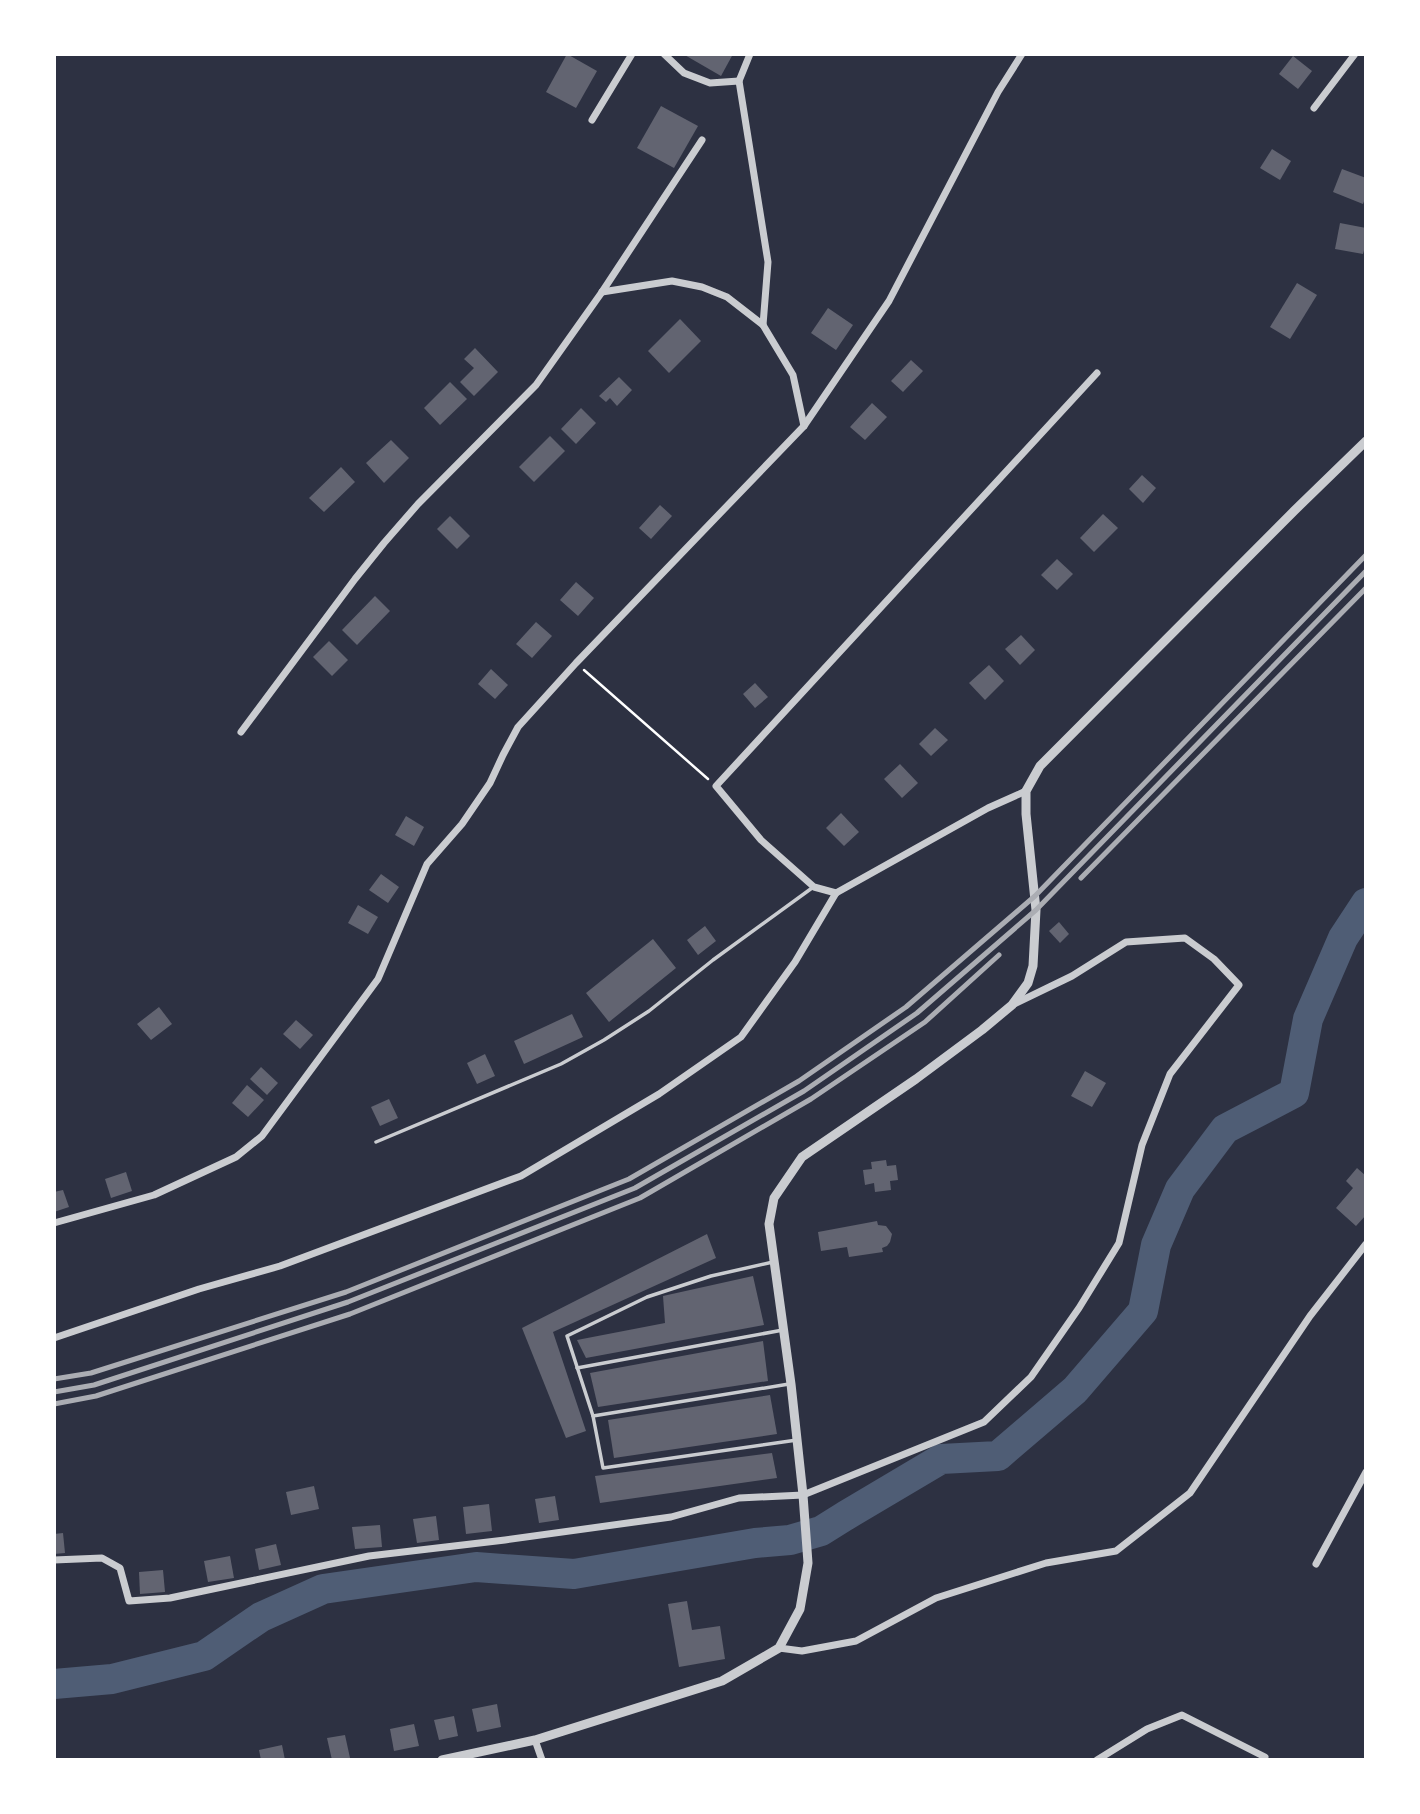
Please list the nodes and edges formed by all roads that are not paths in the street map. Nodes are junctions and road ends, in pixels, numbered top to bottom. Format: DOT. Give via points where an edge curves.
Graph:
graph roads {
  1 [pos="632,54"];
  2 [pos="664,54"];
  3 [pos="750,54"];
  4 [pos="1022,54"];
  5 [pos="1355,54"];
  6 [pos="739,82"];
  7 [pos="1314,108"];
  8 [pos="592,120"];
  9 [pos="702,140"];
  10 [pos="602,292"];
  11 [pos="763,325"];
  12 [pos="1097,373"];
  13 [pos="804,426"];
  14 [pos="1366,441"];
  15 [pos="241,732"];
  16 [pos="1026,791"];
  17 [pos="814,887"];
  18 [pos="836,894"];
  19 [pos="1012,1005"];
  20 [pos="376,1142"];
  21 [pos="54,1223"];
  22 [pos="1366,1244"];
  23 [pos="775,1261"];
  24 [pos="785,1329"];
  25 [pos="54,1338"];
  26 [pos="577,1368"];
  27 [pos="791,1384"];
  28 [pos="593,1416"];
  29 [pos="797,1440"];
  30 [pos="1366,1472"];
  31 [pos="803,1495"];
  32 [pos="54,1560"];
  33 [pos="1316,1564"];
  34 [pos="779,1648"];
  35 [pos="535,1740"];
  36 [pos="1265,1757"];
  37 [pos="442,1760"];
  38 [pos="542,1760"];
  39 [pos="1097,1760"];
  1 -- 8 [label="street"];
  2 -- 6 [label="street" via="684,73 710,83"];
  3 -- 6 [label="street"];
  4 -- 13 [label="street" via="889,301"];
  5 -- 7 [label="street"];
  6 -- 11 [label="street" via="768,262"];
  9 -- 10 [label="street"];
  10 -- 11 [label="street" via="672,281 702,287 727,297"];
  10 -- 15 [label="street" via="536,385 376,552"];
  11 -- 13 [label="street" via="793,375"];
  12 -- 17 [label="street" via="716,786 761,840"];
  13 -- 21 [label="street" via="518,727 491,783 427,864 378,979 262,1136 236,1157 154,1195"];
  14 -- 16 [label="street" via="1040,766"];
  16 -- 18 [label="street"];
  16 -- 19 [label="street" via="1036,910 1033,966 1028,984"];
  17 -- 18 [label="street"];
  17 -- 20 [label="lane" via="604,1040 561,1064"];
  18 -- 25 [label="street" via="741,1037 659,1094 521,1176 281,1266"];
  19 -- 23 [label="street" via="916,1079 802,1157 774,1198 769,1224"];
  19 -- 31 [label="street" via="1072,976 1126,942 1185,938 1239,985 1170,1074 1142,1145 1119,1243 1031,1377 984,1422"];
  22 -- 34 [label="street" via="1310,1316 1191,1493 1116,1551 1045,1563 936,1598 856,1641 802,1651"];
  23 -- 24 [label="street"];
  23 -- 26 [label="lane" via="646,1297 567,1336"];
  24 -- 26 [label="lane"];
  24 -- 27 [label="street"];
  26 -- 28 [label="lane"];
  27 -- 28 [label="lane"];
  27 -- 29 [label="street"];
  28 -- 29 [label="lane" via="603,1468"];
  29 -- 31 [label="street"];
  30 -- 33 [label="street"];
  31 -- 32 [label="street" via="738,1498 671,1517 369,1556 170,1598 130,1601 120,1568 102,1558"];
  31 -- 34 [label="street" via="808,1563 800,1609"];
  34 -- 35 [label="street" via="722,1681"];
  35 -- 37 [label="street"];
  35 -- 38 [label="street"];
  36 -- 39 [label="street" via="1182,1715 1147,1729"];
}
